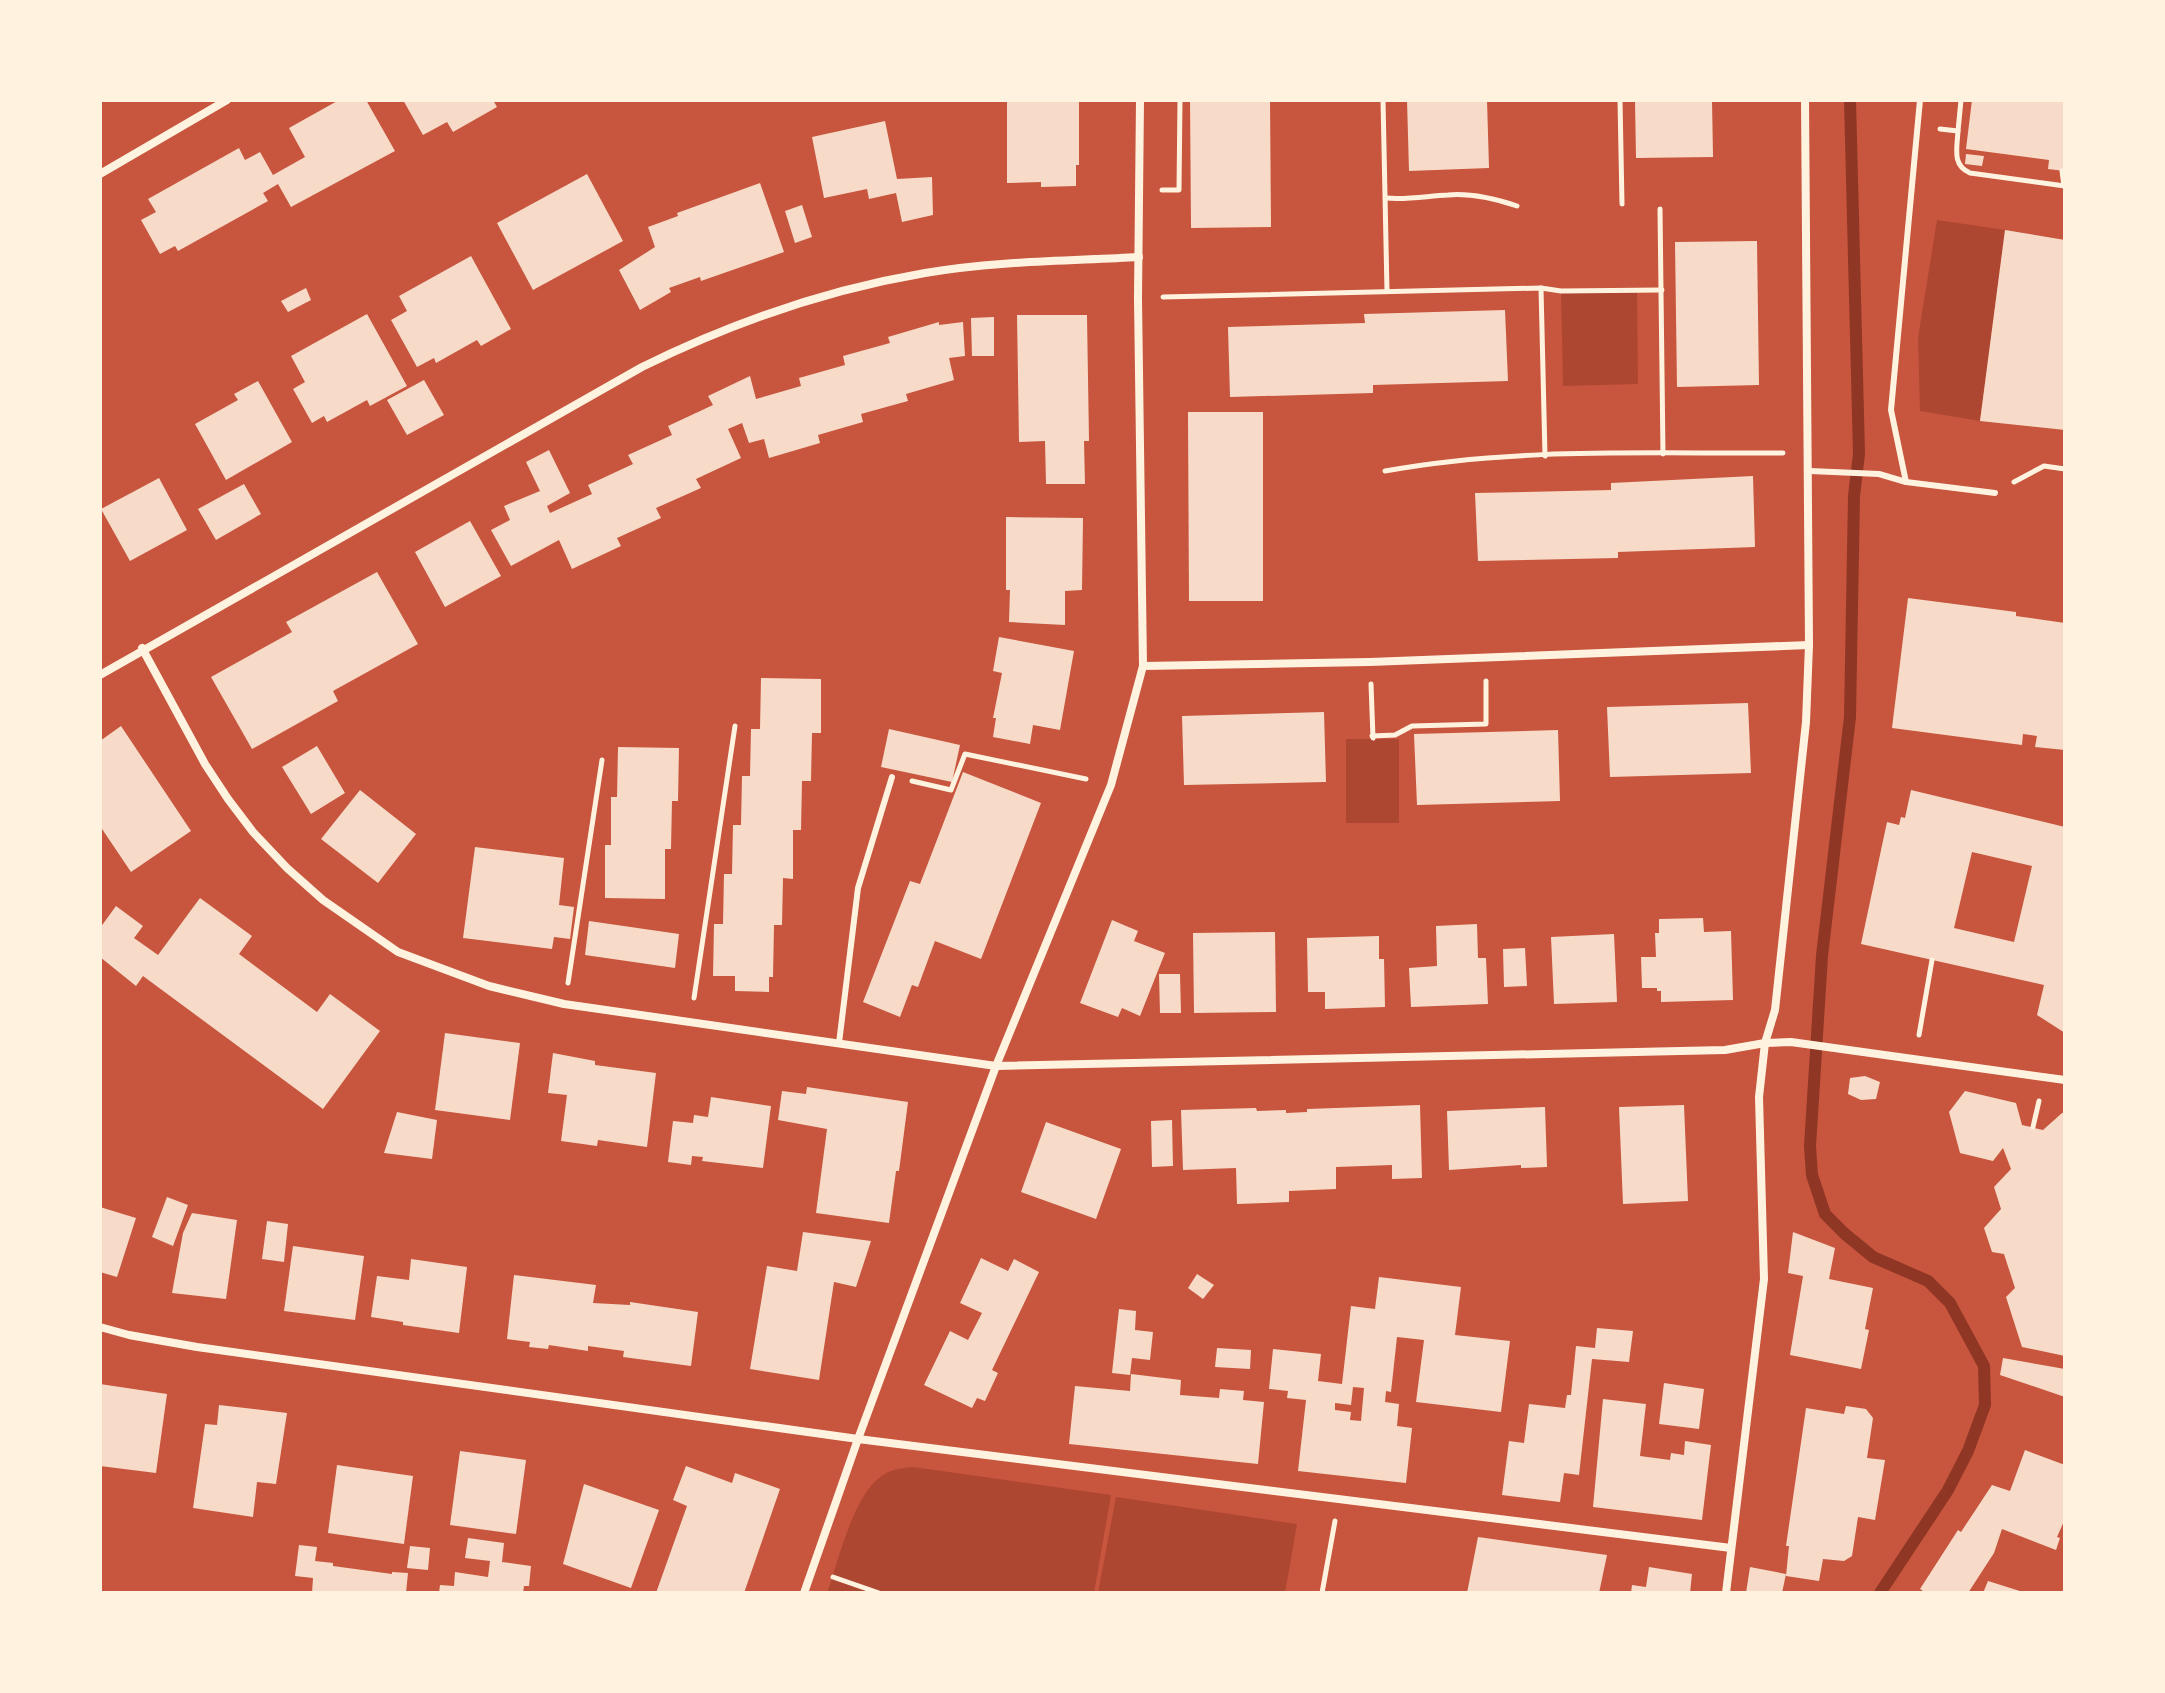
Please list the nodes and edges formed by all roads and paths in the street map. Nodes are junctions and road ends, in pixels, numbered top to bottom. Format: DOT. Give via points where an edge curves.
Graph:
graph roads {
  1 [pos="227,100"];
  2 [pos="1140,100"];
  3 [pos="1180,100"];
  4 [pos="1383,100"];
  5 [pos="1620,100"];
  6 [pos="1805,100"];
  7 [pos="1920,100"];
  8 [pos="1961,100"];
  9 [pos="1918,127"];
  10 [pos="1958,131"];
  11 [pos="2062,171"];
  12 [pos="100,174"];
  13 [pos="2064,186"];
  14 [pos="1138,190"];
  15 [pos="1386,198"];
  16 [pos="1622,204"];
  17 [pos="1517,206"];
  18 [pos="1660,209"];
  19 [pos="1139,257"];
  20 [pos="1541,288"];
  21 [pos="1662,290"];
  22 [pos="1387,291"];
  23 [pos="1138,298"];
  24 [pos="1809,452"];
  25 [pos="1663,454"];
  26 [pos="1545,456"];
  27 [pos="2065,469"];
  28 [pos="1385,471"];
  29 [pos="1810,471"];
  30 [pos="1906,482"];
  31 [pos="1995,493"];
  32 [pos="1809,645"];
  33 [pos="142,648"];
  34 [pos="1485,657"];
  35 [pos="1370,662"];
  36 [pos="1143,666"];
  37 [pos="100,675"];
  38 [pos="735,726"];
  39 [pos="602,760"];
  40 [pos="892,777"];
  41 [pos="1111,785"];
  42 [pos="1932,960"];
  43 [pos="564,1004"];
  44 [pos="690,1022"];
  45 [pos="839,1043"];
  46 [pos="1765,1043"];
  47 [pos="1915,1059"];
  48 [pos="996,1066"];
  49 [pos="2065,1080"];
  50 [pos="100,1327"];
  51 [pos="858,1439"];
  52 [pos="1339,1500"];
  53 [pos="1731,1548"];
  54 [pos="812,1572"];
  55 [pos="804,1593"];
  56 [pos="879,1593"];
  57 [pos="1322,1593"];
  58 [pos="1726,1593"];
  1 -- 12 [label="street"];
  2 -- 14 [label="street"];
  3 -- 14 [label="path" via="1179,190"];
  4 -- 15 [label="path"];
  5 -- 16 [label="path"];
  6 -- 24 [label="street"];
  7 -- 9 [label="lane"];
  8 -- 10 [label="path"];
  9 -- 10 [label="path"];
  9 -- 30 [label="lane" via="1891,410"];
  10 -- 13 [label="path" via="1960,168"];
  11 -- 13 [label="path"];
  14 -- 19 [label="street"];
  15 -- 17 [label="path" via="1452,194"];
  15 -- 22 [label="path"];
  18 -- 21 [label="path"];
  19 -- 23 [label="street"];
  19 -- 33 [label="street" via="927,272 755,316 642,367"];
  20 -- 21 [label="path"];
  20 -- 22 [label="path"];
  20 -- 26 [label="path"];
  21 -- 25 [label="path"];
  22 -- 23 [label="path"];
  23 -- 36 [label="street"];
  24 -- 25 [label="path"];
  24 -- 29 [label="street"];
  25 -- 26 [label="path"];
  26 -- 28 [label="path" via="1440,461"];
  27 -- 31 [label="path" via="2044,466"];
  29 -- 30 [label="lane" via="1879,474"];
  29 -- 32 [label="street"];
  30 -- 31 [label="lane"];
  32 -- 34 [label="street"];
  32 -- 46 [label="street" via="1806,722 1775,1010"];
  33 -- 37 [label="street"];
  33 -- 43 [label="street" via="228,799 262,841 323,900 398,952 489,986"];
  34 -- 35 [label="street"];
  34 -- 35 [label="path" via="1486,724 1412,726 1373,738"];
  35 -- 36 [label="street"];
  36 -- 41 [label="street"];
  38 -- 44 [label="path"];
  39 -- 43 [label="path"];
  40 -- 41 [label="path" via="951,790 965,754"];
  40 -- 45 [label="lane" via="858,888"];
  41 -- 48 [label="street"];
  42 -- 47 [label="path"];
  43 -- 44 [label="street"];
  44 -- 45 [label="street"];
  45 -- 48 [label="street"];
  46 -- 47 [label="street"];
  46 -- 48 [label="street" via="1725,1050"];
  46 -- 53 [label="street" via="1759,1097 1764,1279"];
  47 -- 49 [label="street"];
  48 -- 51 [label="street"];
  50 -- 51 [label="street" via="197,1347"];
  51 -- 52 [label="street"];
  51 -- 54 [label="street"];
  52 -- 53 [label="street"];
  52 -- 57 [label="path"];
  53 -- 58 [label="street"];
  54 -- 55 [label="street"];
  54 -- 56 [label="path"];
}
